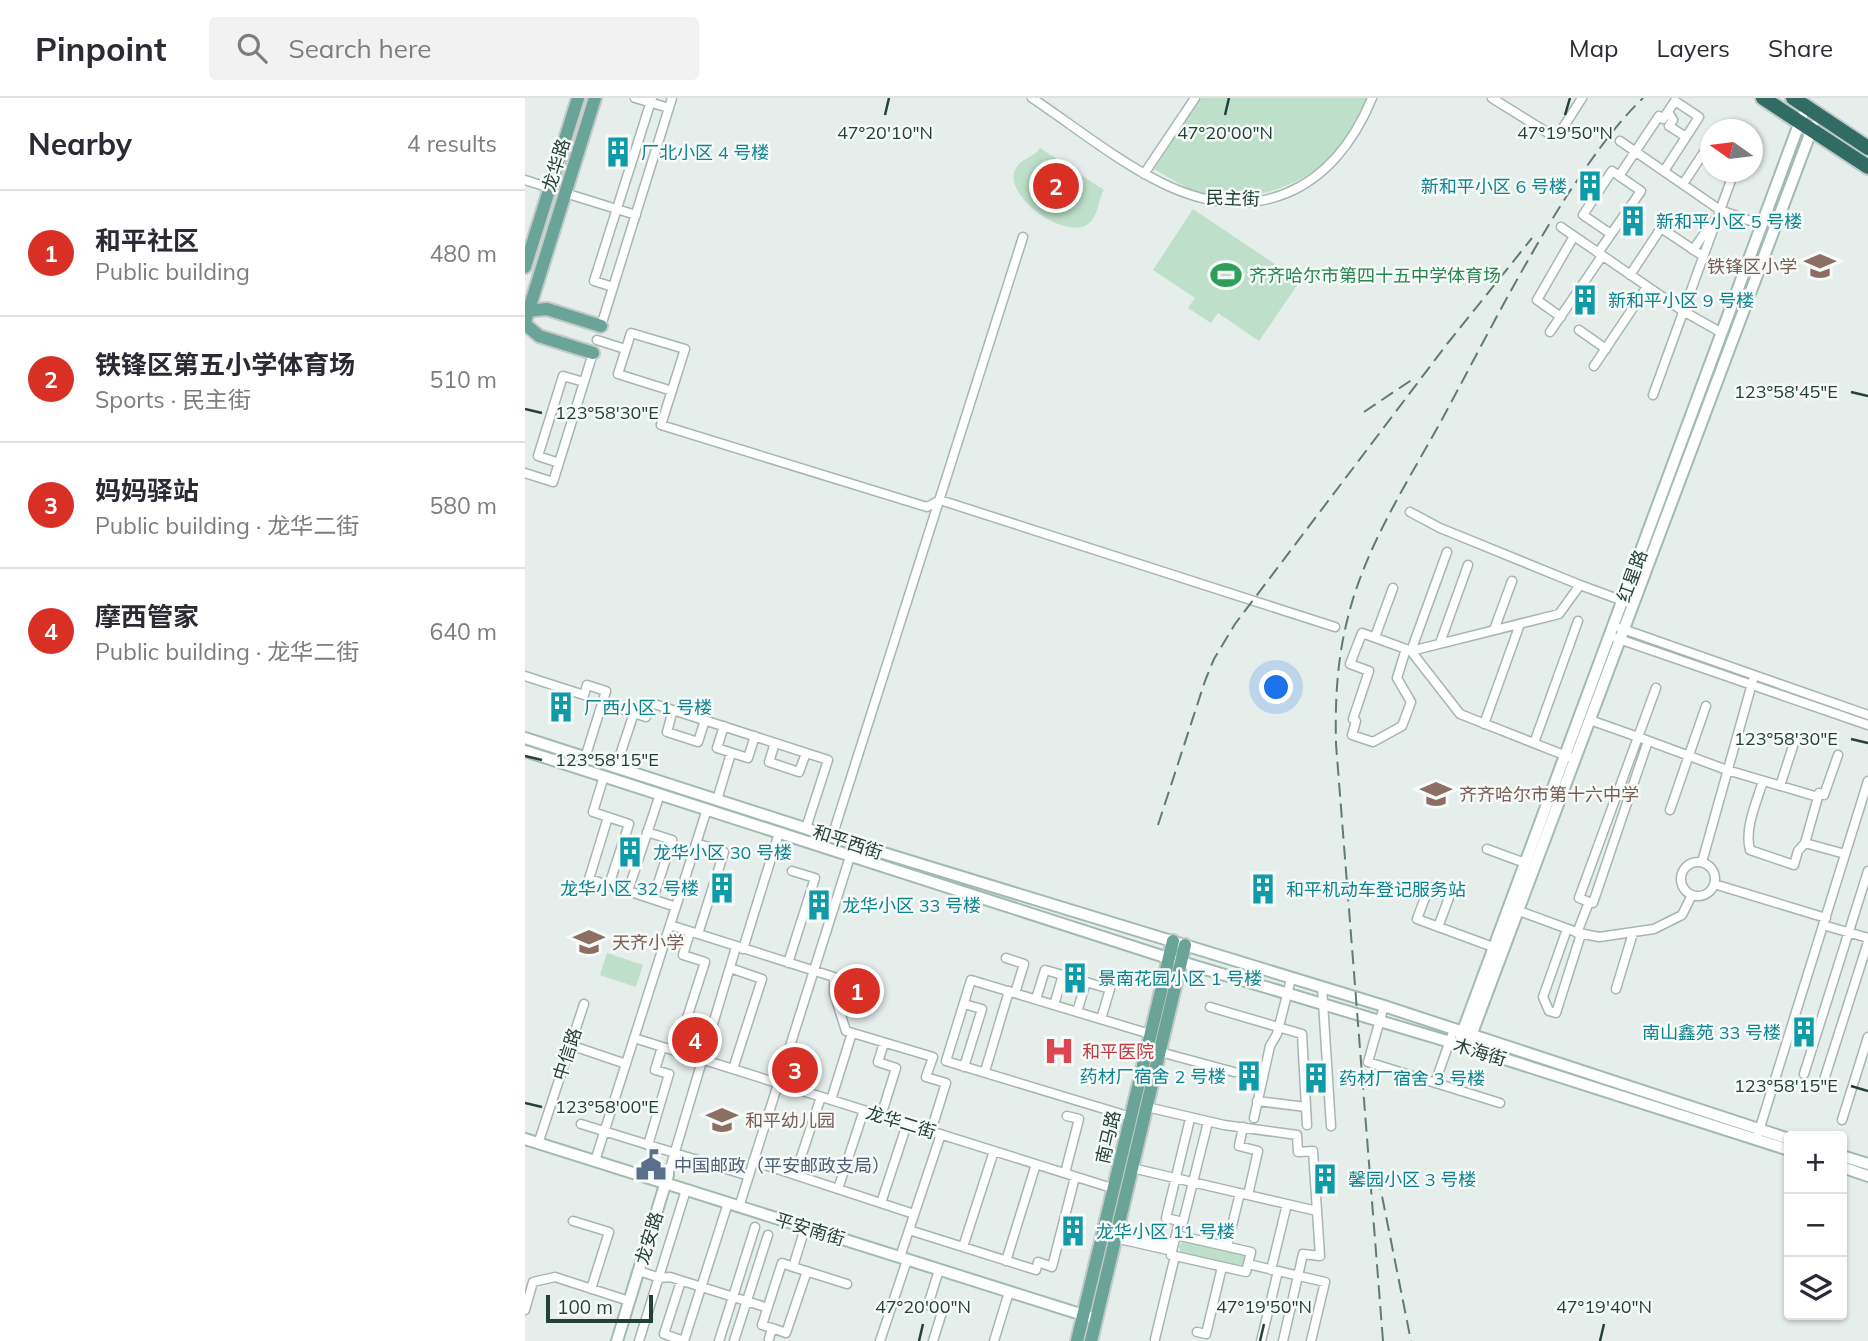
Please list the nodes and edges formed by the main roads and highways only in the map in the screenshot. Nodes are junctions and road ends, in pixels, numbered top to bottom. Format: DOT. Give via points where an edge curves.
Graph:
graph roads {
  1 [pos="578,98"];
  2 [pos="595,98"];
  3 [pos="1763,98"];
  4 [pos="1793,98"];
  5 [pos="1868,148"];
  6 [pos="1868,167"];
  7 [pos="525,267"];
  8 [pos="526,317"];
  9 [pos="601,326"];
  10 [pos="595,347"];
  11 [pos="1179,944"];
  12 [pos="1175,960"];
  13 [pos="1122,1191"];
  14 [pos="1090,1317"];
  15 [pos="1077,1341"];
  16 [pos="1091,1341"];
  1 -- 7 [label="main road, 龙华路"];
  2 -- 8 [label="main road, 龙华路"];
  3 -- 6 [label="highway"];
  4 -- 5 [label="highway"];
  8 -- 9 [label="main road" via="547,309"];
  8 -- 10 [label="main road" via="539,336"];
  11 -- 12 [label="main road, 南马路"];
  12 -- 13 [label="main road, 南马路" via="1160,1052 1132,1168"];
  12 -- 13 [label="main road, 南马路" via="1150,1034 1131,1117"];
  13 -- 14 [label="main road, 南马路"];
  13 -- 14 [label="main road, 南马路" via="1116,1234"];
  14 -- 15 [label="main road, 南马路"];
  14 -- 16 [label="main road, 南马路"];
}
